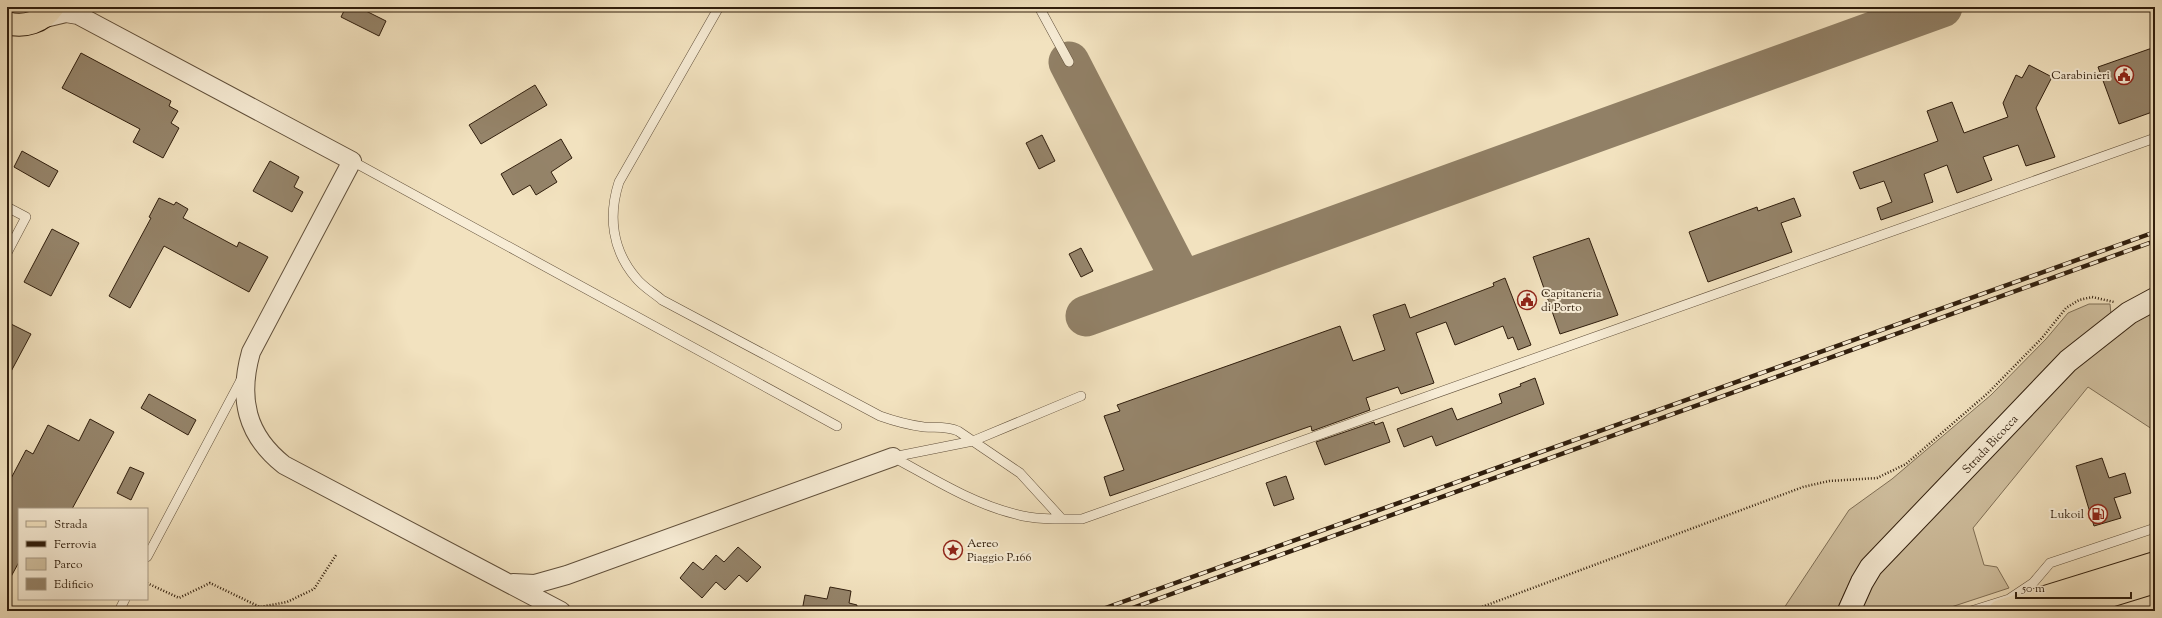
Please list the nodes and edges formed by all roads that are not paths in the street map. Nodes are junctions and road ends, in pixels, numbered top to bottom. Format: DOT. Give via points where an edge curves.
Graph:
graph roads {
  1 [pos="719,7"];
  2 [pos="1040,7"];
  3 [pos="75,11"];
  4 [pos="47,13"];
  5 [pos="9,25"];
  6 [pos="1069,62"];
  7 [pos="2155,138"];
  8 [pos="352,161"];
  9 [pos="7,207"];
  10 [pos="7,253"];
  11 [pos="2155,299"];
  12 [pos="245,374"];
  13 [pos="1081,396"];
  14 [pos="837,426"];
  15 [pos="973,440"];
  16 [pos="893,457"];
  17 [pos="1062,519"];
  18 [pos="2155,528"];
  19 [pos="148,555"];
  20 [pos="2155,563"];
  21 [pos="2155,582"];
  22 [pos="510,583"];
  23 [pos="531,594"];
  24 [pos="124,600"];
  25 [pos="119,611"];
  26 [pos="550,611"];
  27 [pos="561,611"];
  28 [pos="1849,611"];
  29 [pos="1971,611"];
  30 [pos="2000,611"];
  31 [pos="2061,611"];
  1 -- 15 [label="lane" via="619,182 613,201 612,227 621,259 637,279 662,300 880,416 924,427 947,426"];
  2 -- 6 [label="lane"];
  3 -- 4 [label="street"];
  3 -- 8 [label="street"];
  4 -- 5 [label="main road" via="22,25"];
  7 -- 17 [label="lane" via="1101,513 1082,519"];
  8 -- 12 [label="street" via="251,352"];
  8 -- 14 [label="lane"];
  9 -- 10 [label="lane" via="26,217"];
  11 -- 28 [label="main road, Strada Bicocca" via="2129,313 2068,361 1871,567"];
  12 -- 19 [label="lane"];
  12 -- 22 [label="street" via="247,412 253,428 262,444 284,465"];
  13 -- 15 [label="lane"];
  15 -- 16 [label="lane"];
  15 -- 17 [label="lane" via="1020,473"];
  16 -- 17 [label="lane" via="978,502 1016,515"];
  16 -- 22 [label="street" via="567,575 535,584"];
  18 -- 29 [label="lane" via="2050,563 2033,583 2009,599"];
  20 -- 30 [label="main road"];
  21 -- 31 [label="main road"];
  22 -- 23 [label="street"];
  23 -- 26 [label="street"];
  23 -- 27 [label="street"];
  24 -- 25 [label="lane"];
}
